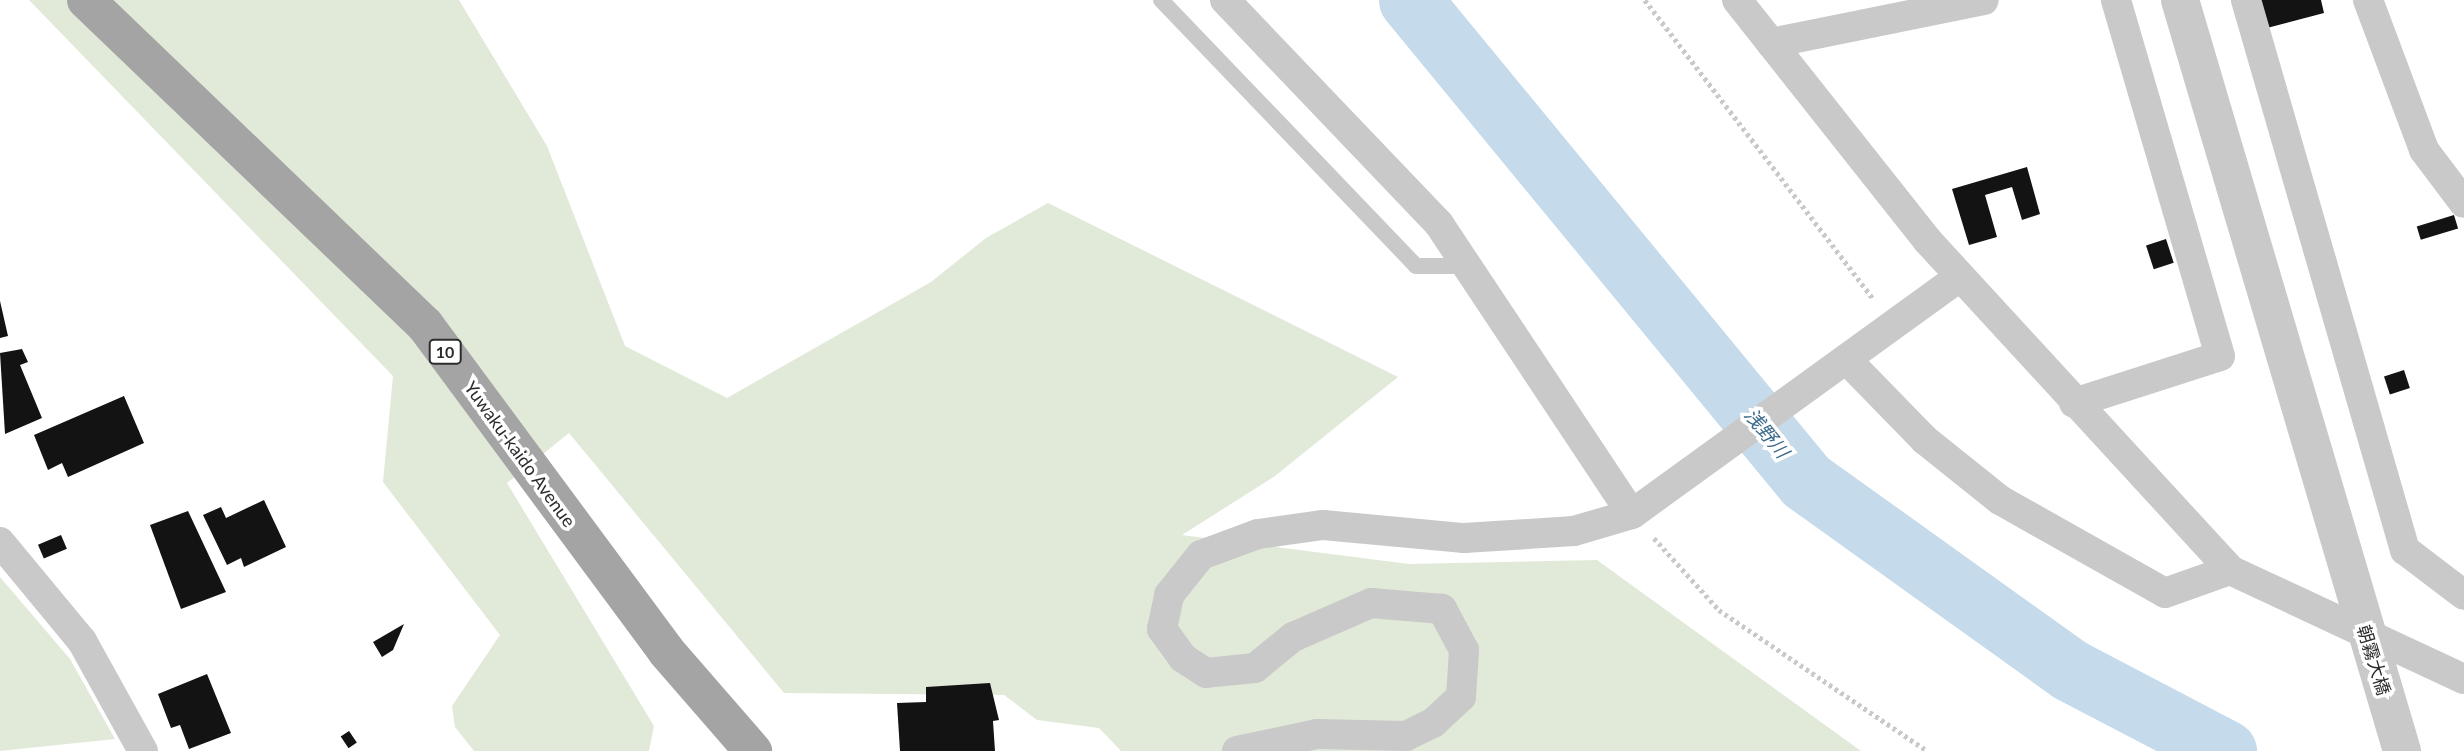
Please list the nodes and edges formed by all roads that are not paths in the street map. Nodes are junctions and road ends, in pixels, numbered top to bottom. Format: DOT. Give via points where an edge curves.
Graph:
graph roads {
  1 [pos="86,0"];
  2 [pos="1161,0"];
  3 [pos="1225,0"];
  4 [pos="1737,0"];
  5 [pos="1984,0"];
  6 [pos="2116,0"];
  7 [pos="2180,0"];
  8 [pos="2246,0"];
  9 [pos="2368,0"];
  10 [pos="1770,43"];
  11 [pos="2464,203"];
  12 [pos="1469,266"];
  13 [pos="1960,277"];
  14 [pos="1841,364"];
  15 [pos="2074,403"];
  16 [pos="1632,514"];
  17 [pos="0,542"];
  18 [pos="2230,570"];
  19 [pos="2464,595"];
  20 [pos="2464,679"];
  21 [pos="143,751"];
  22 [pos="753,751"];
  23 [pos="1237,751"];
  24 [pos="2402,751"];
  1 -- 22 [label="main road, Yuwaku-kaido Avenue / 10" via="425,325 666,651"];
  2 -- 12 [label="lane" via="1416,266"];
  3 -- 12 [label="street" via="1388,168"];
  4 -- 10 [label="street"];
  5 -- 10 [label="street"];
  6 -- 15 [label="street" via="2220,356"];
  7 -- 24 [label="street, 朝霧大橋"];
  8 -- 19 [label="street" via="2405,550"];
  9 -- 11 [label="street" via="2424,150"];
  10 -- 13 [label="street"];
  12 -- 16 [label="street"];
  13 -- 14 [label="street"];
  13 -- 15 [label="street"];
  14 -- 16 [label="street" via="1667,495"];
  14 -- 18 [label="street" via="2000,500 2165,593"];
  15 -- 18 [label="street"];
  16 -- 23 [label="street" via="1574,531 1465,538 1323,524 1258,534 1201,555 1169,594 1162,629 1183,658 1206,673 1255,668 1293,637 1371,603 1442,608 1464,650 1461,697 1433,723 1406,736 1317,734"];
  17 -- 21 [label="street" via="82,641"];
  18 -- 20 [label="street"];
}
